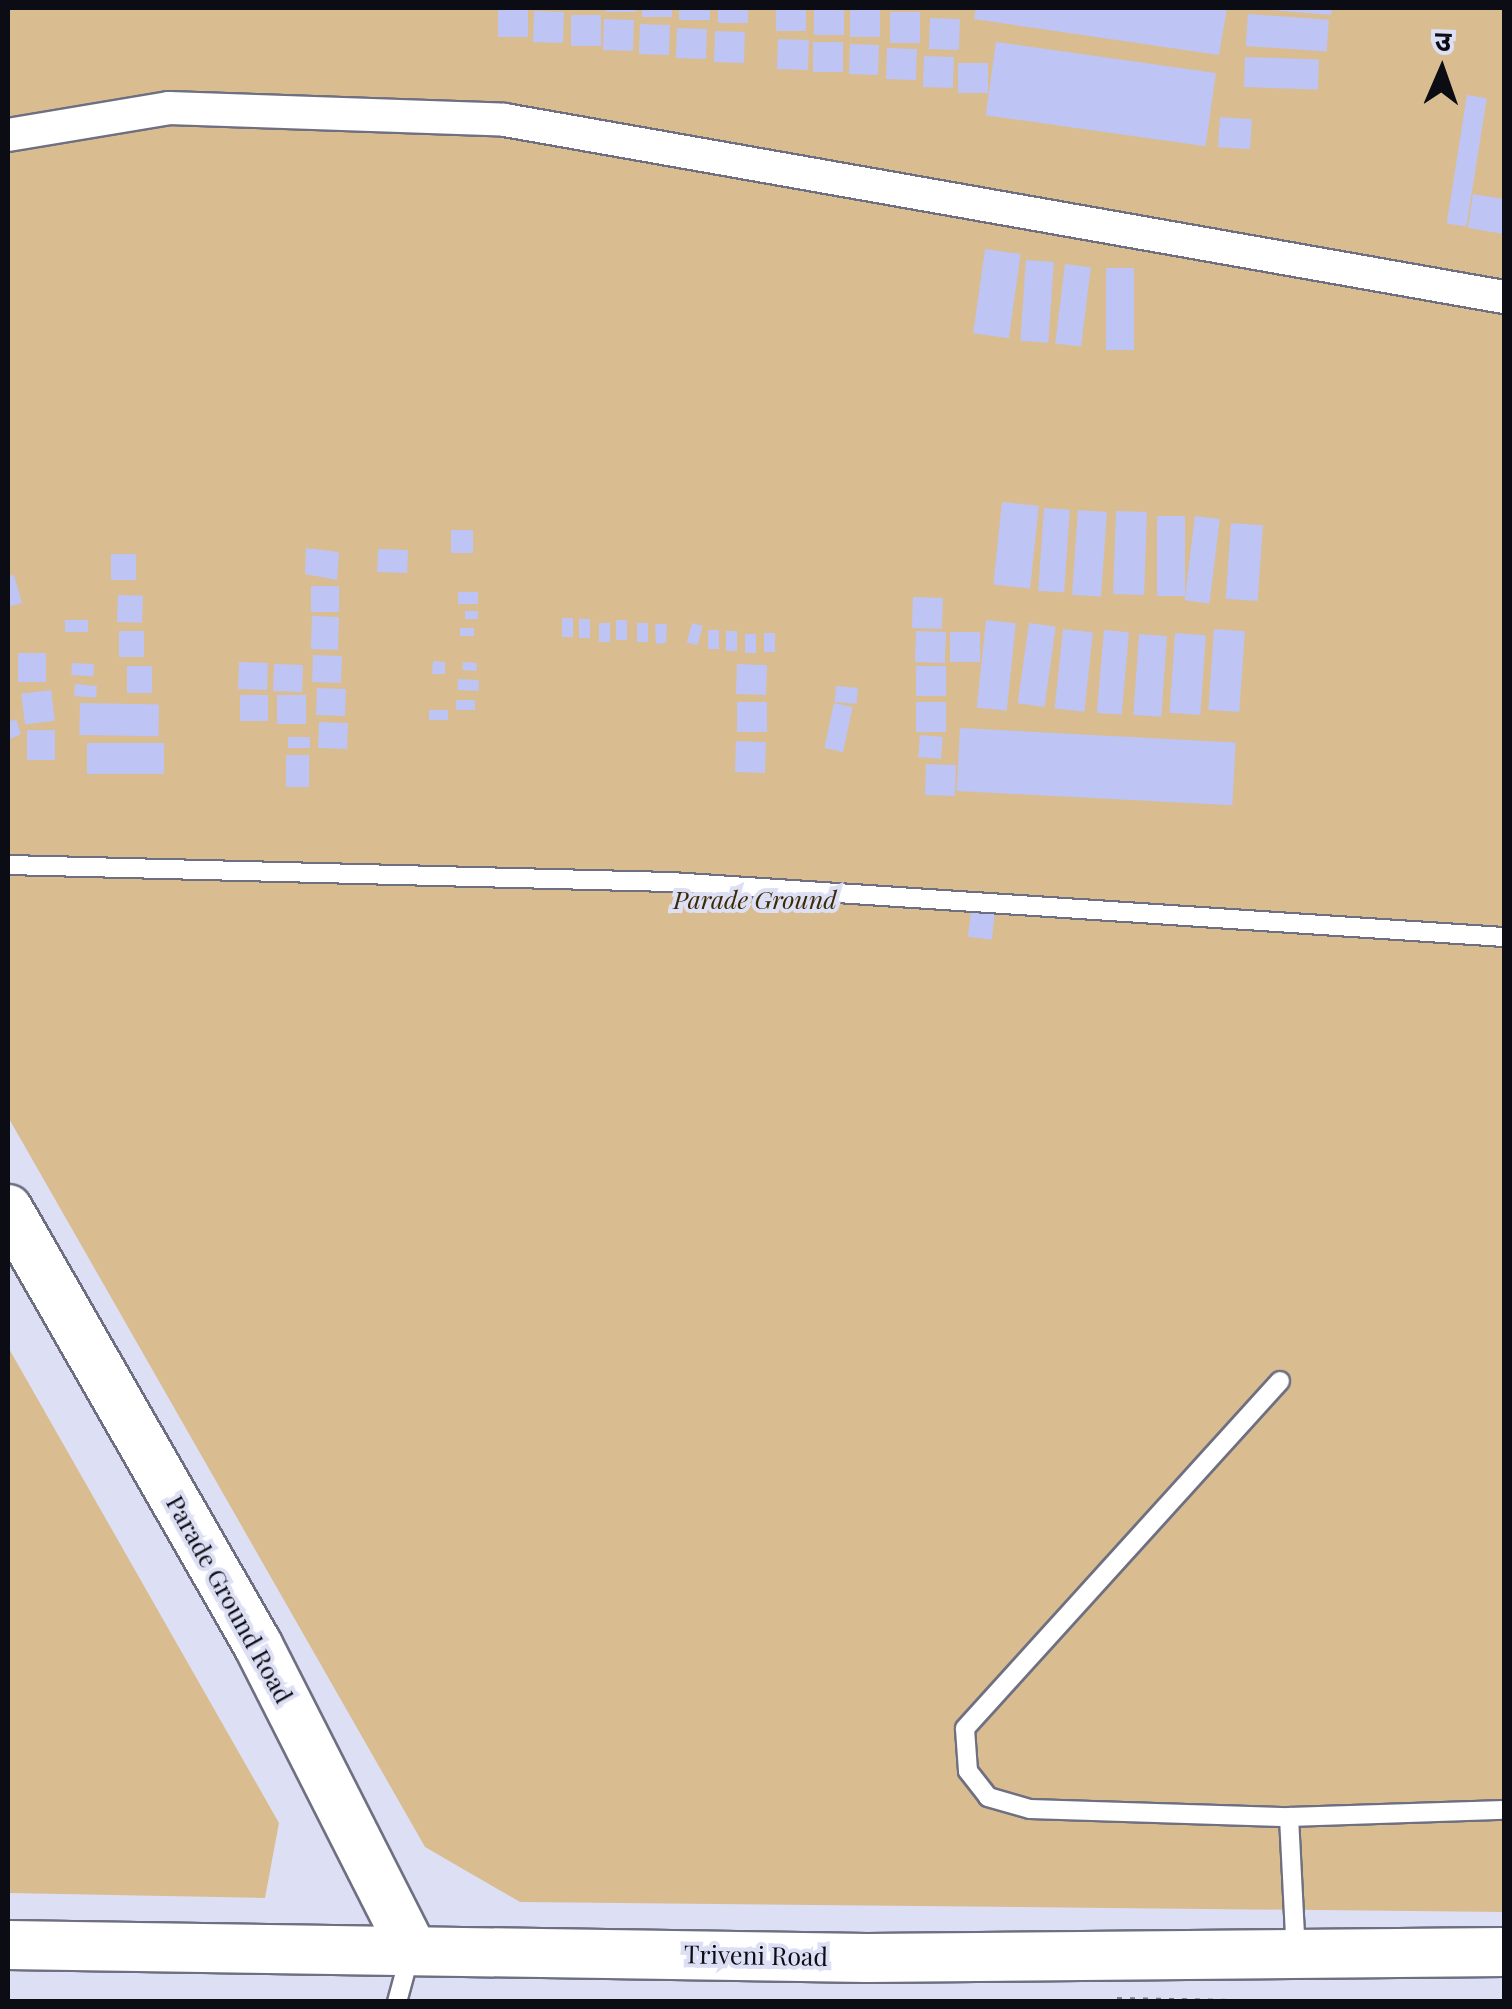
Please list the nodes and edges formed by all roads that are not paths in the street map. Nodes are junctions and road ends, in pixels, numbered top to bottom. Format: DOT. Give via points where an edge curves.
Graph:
graph roads {
  1 [pos="8,135"];
  2 [pos="1504,297"];
  3 [pos="8,865"];
  4 [pos="1504,937"];
  5 [pos="8,1209"];
  6 [pos="1280,1381"];
  7 [pos="1504,1810"];
  8 [pos="1289,1817"];
  9 [pos="8,1945"];
  10 [pos="412,1948"];
  11 [pos="1504,1952"];
  12 [pos="1296,1954"];
  13 [pos="397,2002"];
  1 -- 2 [label="street" via="169,108 505,120"];
  3 -- 4 [label="lane" via="670,882"];
  5 -- 10 [label="main road, Parade Ground Road" via="258,1645"];
  6 -- 8 [label="lane" via="965,1730 963,1745 988,1797 1030,1809"];
  7 -- 8 [label="lane"];
  8 -- 12 [label="lane"];
  9 -- 10 [label="main road, Triveni Road"];
  10 -- 12 [label="main road, Triveni Road"];
  10 -- 13 [label="lane"];
  11 -- 12 [label="main road, Triveni Road"];
}
